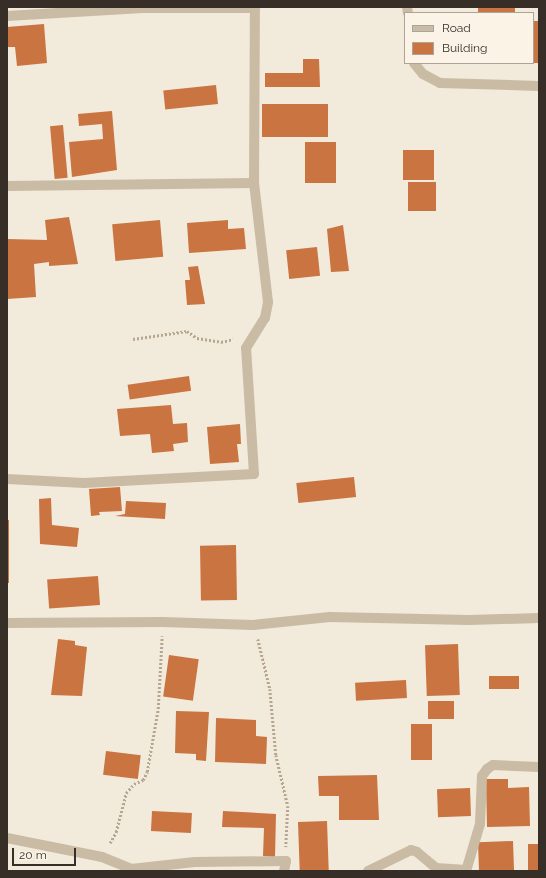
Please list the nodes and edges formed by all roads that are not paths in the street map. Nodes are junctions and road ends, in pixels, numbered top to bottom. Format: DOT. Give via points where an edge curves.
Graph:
graph roads {
  1 [pos="255,8"];
  2 [pos="9,13"];
  3 [pos="415,64"];
  4 [pos="539,86"];
  5 [pos="254,183"];
  6 [pos="7,186"];
  7 [pos="7,479"];
  8 [pos="539,618"];
  9 [pos="7,623"];
  10 [pos="539,767"];
  11 [pos="7,838"];
  12 [pos="286,868"];
  13 [pos="466,870"];
  14 [pos="368,871"];
  1 -- 2 [label="street" via="143,8"];
  1 -- 5 [label="street"];
  3 -- 4 [label="street" via="423,74 440,83"];
  5 -- 6 [label="street"];
  5 -- 7 [label="street" via="268,302 265,318 246,348 254,474 84,483"];
  8 -- 9 [label="street" via="469,620 330,617 253,625 163,622"];
  10 -- 13 [label="street" via="493,765 482,776 480,824"];
  11 -- 12 [label="street" via="102,858 131,869 195,862"];
  13 -- 14 [label="street" via="436,868 418,852 411,850"];
}
